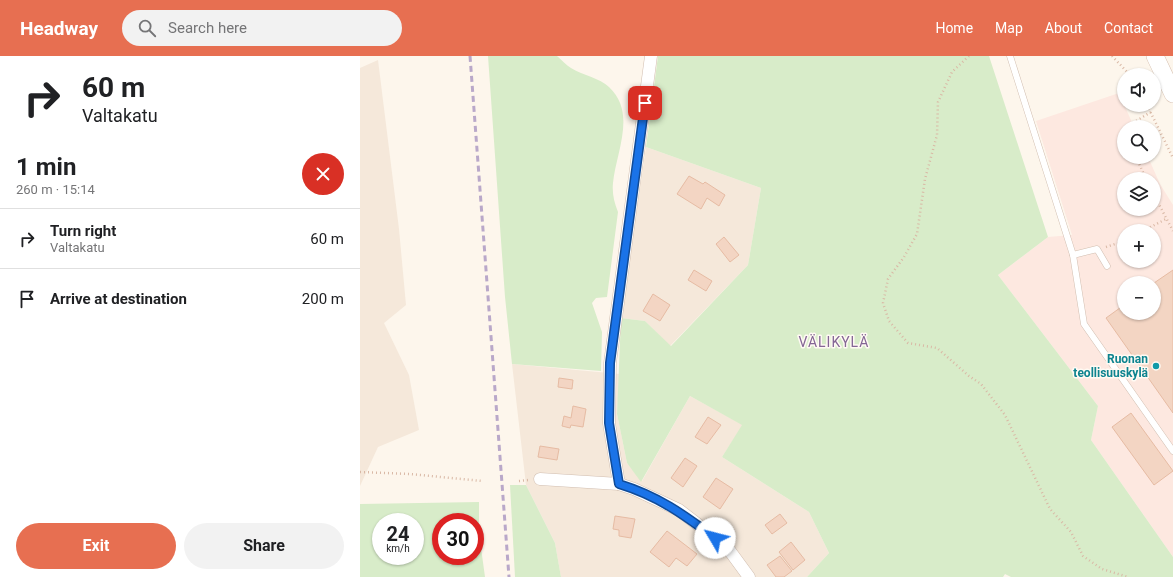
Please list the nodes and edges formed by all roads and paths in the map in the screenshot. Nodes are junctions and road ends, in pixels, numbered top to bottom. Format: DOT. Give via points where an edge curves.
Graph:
graph roads {
  1 [pos="651,56"];
  2 [pos="969,56"];
  3 [pos="1010,56"];
  4 [pos="1112,56"];
  5 [pos="1155,56"];
  6 [pos="1123,68"];
  7 [pos="1173,94"];
  8 [pos="1151,112"];
  9 [pos="1138,120"];
  10 [pos="1173,158"];
  11 [pos="1161,209"];
  12 [pos="1166,219"];
  13 [pos="1156,224"];
  14 [pos="1173,231"];
  15 [pos="1117,244"];
  16 [pos="1097,249"];
  17 [pos="1073,255"];
  18 [pos="1107,266"];
  19 [pos="1173,451"];
  20 [pos="360,472"];
  21 [pos="540,479"];
  22 [pos="482,481"];
  23 [pos="619,484"];
  24 [pos="749,577"];
  25 [pos="1128,577"];
  1 -- 23 [label="street" via="610,363 609,423"];
  2 -- 25 [label="path" via="952,72 938,102 938,135 925,179 917,234 888,279 883,303 889,321 908,343 937,348 981,384 1005,415 1050,509 1072,532 1083,556 1102,569"];
  3 -- 17 [label="lane"];
  4 -- 6 [label="path"];
  5 -- 7 [label="main road"];
  8 -- 9 [label="path"];
  8 -- 10 [label="path"];
  11 -- 12 [label="path"];
  12 -- 13 [label="path"];
  12 -- 14 [label="path"];
  15 -- 16 [label="path"];
  16 -- 17 [label="lane"];
  16 -- 18 [label="lane"];
  17 -- 19 [label="lane" via="1084,324"];
  20 -- 22 [label="path"];
  21 -- 23 [label="street"];
  23 -- 24 [label="street" via="678,510 727,547"];
}
